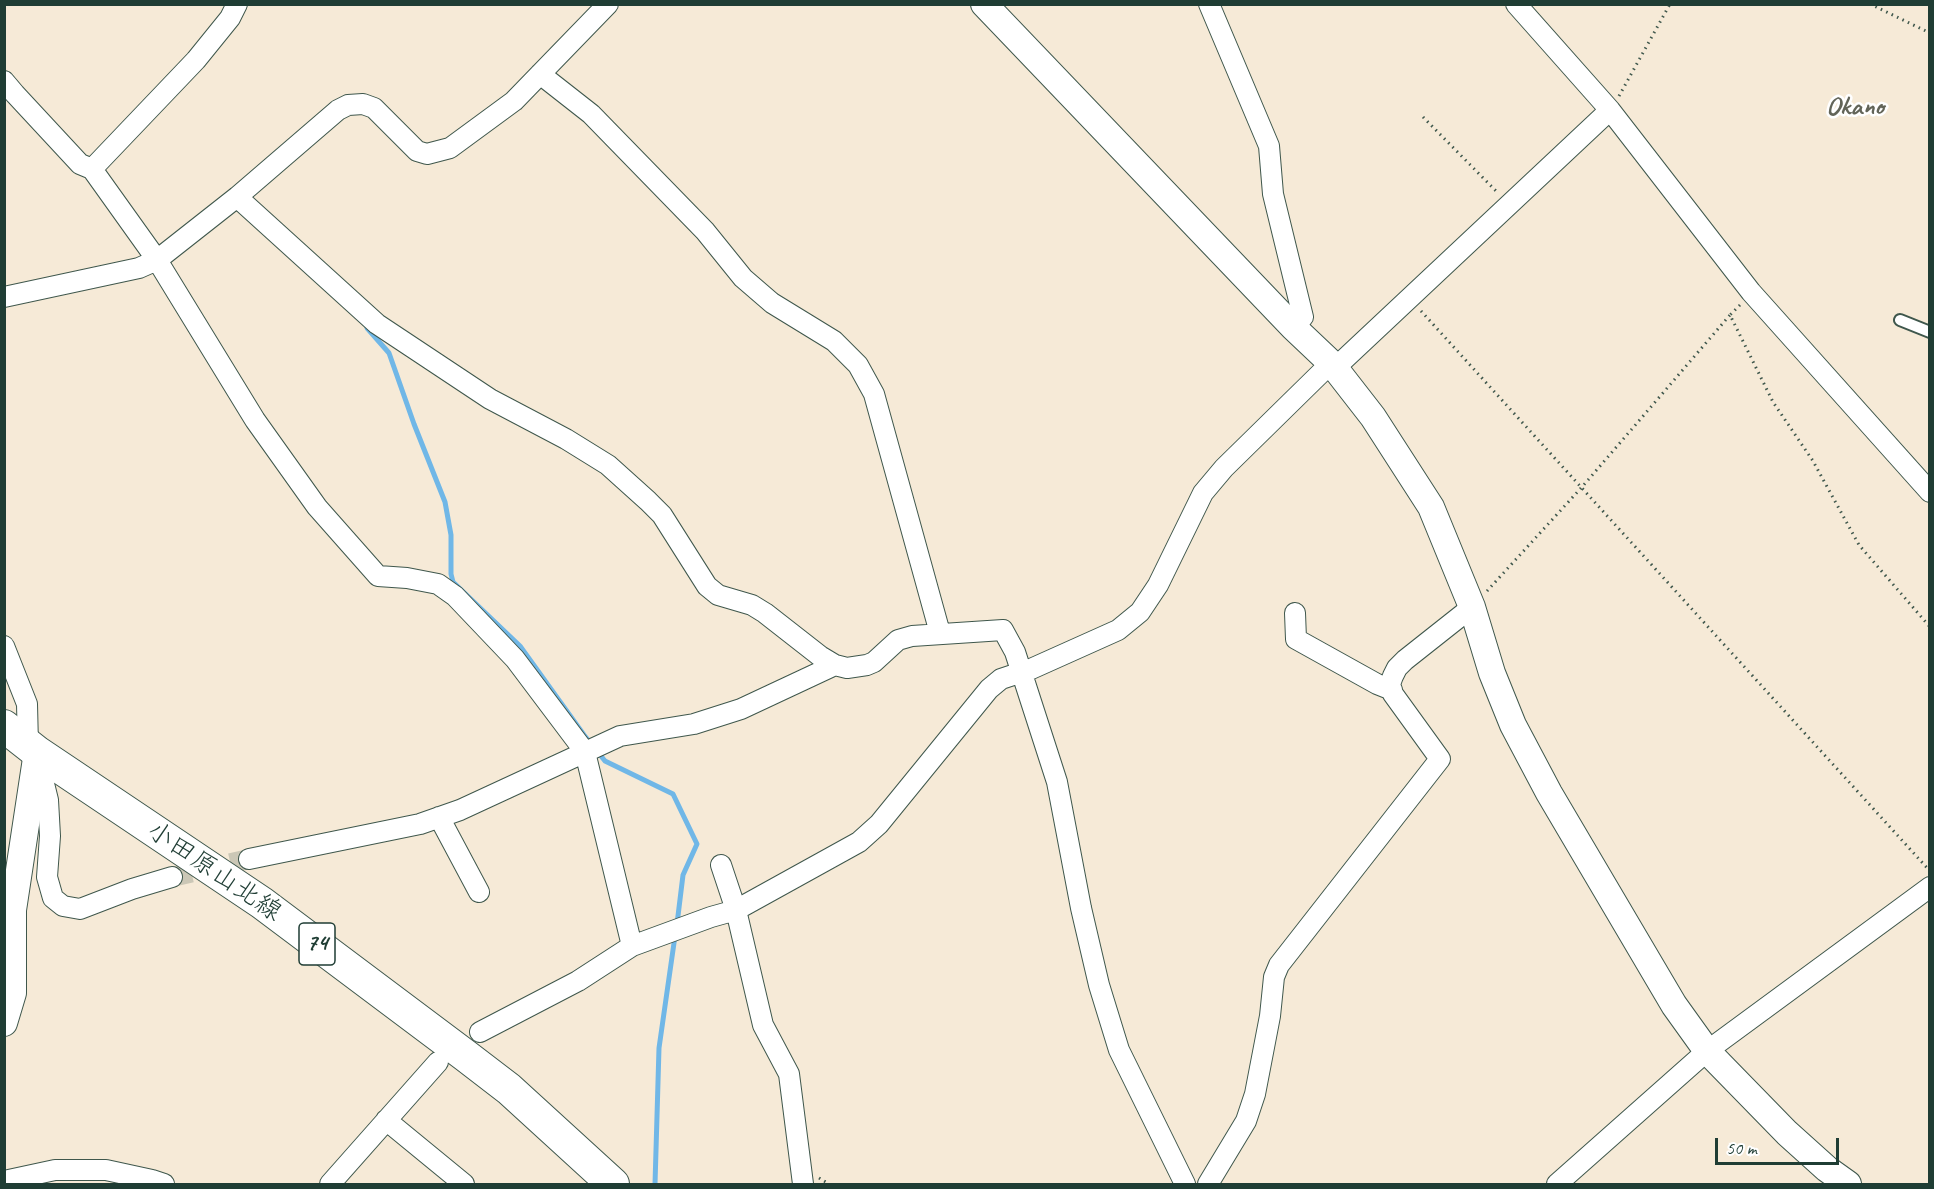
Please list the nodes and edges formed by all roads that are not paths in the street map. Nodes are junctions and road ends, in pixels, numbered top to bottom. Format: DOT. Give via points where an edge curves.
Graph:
graph roads {
  1 [pos="237,4"];
  2 [pos="608,4"];
  3 [pos="984,4"];
  4 [pos="1209,4"];
  5 [pos="1516,4"];
  6 [pos="540,74"];
  7 [pos="4,81"];
  8 [pos="1610,110"];
  9 [pos="92,169"];
  10 [pos="237,197"];
  11 [pos="157,260"];
  12 [pos="4,297"];
  13 [pos="1900,320"];
  14 [pos="1293,327"];
  15 [pos="1929,332"];
  16 [pos="1333,366"];
  17 [pos="1929,492"];
  18 [pos="1472,607"];
  19 [pos="1295,613"];
  20 [pos="940,633"];
  21 [pos="4,646"];
  22 [pos="835,666"];
  23 [pos="1022,672"];
  24 [pos="1392,690"];
  25 [pos="23,741"];
  26 [pos="585,752"];
  27 [pos="439,817"];
  28 [pos="249,859"];
  29 [pos="721,865"];
  30 [pos="172,878"];
  31 [pos="1929,887"];
  32 [pos="479,892"];
  33 [pos="9,910"];
  34 [pos="736,910"];
  35 [pos="632,946"];
  36 [pos="4,1023"];
  37 [pos="480,1032"];
  38 [pos="1707,1051"];
  39 [pos="438,1062"];
  40 [pos="386,1120"];
  41 [pos="4,1181"];
  42 [pos="164,1185"];
  43 [pos="330,1185"];
  44 [pos="464,1185"];
  45 [pos="613,1185"];
  46 [pos="803,1185"];
  47 [pos="1185,1185"];
  48 [pos="1208,1185"];
  49 [pos="1557,1185"];
  50 [pos="1848,1185"];
  1 -- 9 [label="street" via="196,60"];
  2 -- 6 [label="street"];
  3 -- 14 [label="street"];
  4 -- 14 [label="street" via="1269,146 1273,194 1303,317"];
  5 -- 8 [label="street"];
  6 -- 10 [label="street" via="468,137 427,154 417,151 374,108 348,105"];
  6 -- 20 [label="street" via="599,122 705,231 743,278 772,303 834,341 858,365 874,394"];
  7 -- 9 [label="street" via="80,164"];
  8 -- 16 [label="street" via="1410,299"];
  8 -- 17 [label="street" via="1751,292"];
  9 -- 11 [label="street"];
  10 -- 11 [label="street"];
  10 -- 22 [label="street" via="377,324 490,399 608,465 662,515 706,586 718,595 752,604"];
  11 -- 12 [label="street" via="139,268"];
  11 -- 26 [label="street" via="255,420 324,516 378,576 438,585 455,596 515,659"];
  13 -- 15 [label="lane"];
  14 -- 16 [label="street"];
  16 -- 18 [label="street" via="1373,417 1431,507"];
  16 -- 23 [label="street" via="1203,492 1158,585 1140,612 1118,630"];
  18 -- 24 [label="street" via="1397,668 1390,684"];
  18 -- 38 [label="street" via="1492,674 1513,725 1668,995"];
  19 -- 24 [label="street" via="1296,639"];
  20 -- 22 [label="street" via="898,640 867,665"];
  20 -- 23 [label="street" via="1003,630"];
  21 -- 25 [label="street" via="27,704"];
  22 -- 26 [label="street" via="741,709 694,724 620,736"];
  23 -- 34 [label="street" via="1001,679 989,689 879,824 859,842"];
  23 -- 47 [label="street" via="1059,791 1097,974 1119,1050"];
  24 -- 48 [label="street" via="1440,759 1279,965 1255,1094 1246,1121"];
  25 -- 30 [label="street" via="48,800 47,877 53,898 63,906 80,909"];
  25 -- 33 [label="street"];
  25 -- 45 [label="main road, 小田原山北線 / 74" via="262,903 438,1035 509,1089"];
  26 -- 27 [label="street"];
  26 -- 35 [label="street"];
  27 -- 28 [label="street"];
  27 -- 32 [label="street"];
  29 -- 34 [label="street"];
  31 -- 38 [label="street"];
  33 -- 36 [label="street" via="13,993"];
  34 -- 35 [label="street"];
  34 -- 46 [label="street" via="763,1025 789,1074"];
  35 -- 37 [label="street" via="578,981"];
  38 -- 49 [label="street"];
  38 -- 50 [label="street" via="1787,1132"];
  39 -- 40 [label="street"];
  40 -- 43 [label="street"];
  40 -- 44 [label="street"];
  41 -- 42 [label="street" via="55,1170 106,1170"];
}
